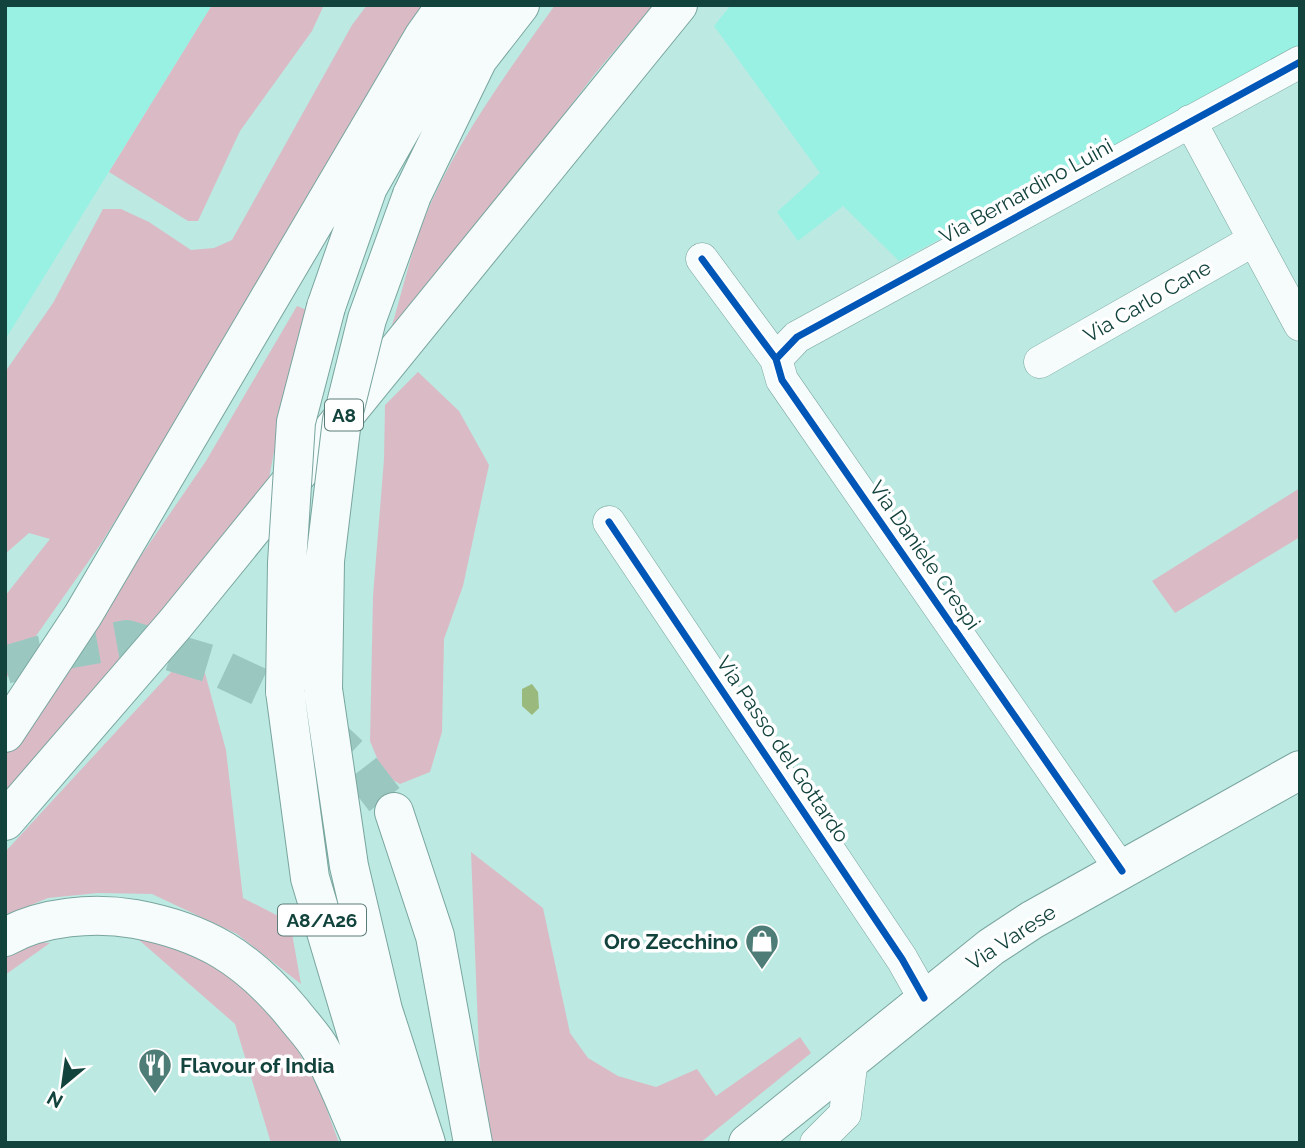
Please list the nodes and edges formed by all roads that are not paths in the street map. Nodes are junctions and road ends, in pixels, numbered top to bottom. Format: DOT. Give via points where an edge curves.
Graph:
graph roads {
  1 [pos="446,5"];
  2 [pos="477,5"];
  3 [pos="520,5"];
  4 [pos="678,5"];
  5 [pos="1300,62"];
  6 [pos="1190,121"];
  7 [pos="1254,240"];
  8 [pos="702,259"];
  9 [pos="1300,325"];
  10 [pos="776,359"];
  11 [pos="1040,362"];
  12 [pos="609,522"];
  13 [pos="5,733"];
  14 [pos="1300,770"];
  15 [pos="394,812"];
  16 [pos="5,821"];
  17 [pos="1122,871"];
  18 [pos="5,937"];
  19 [pos="924,998"];
  20 [pos="852,1059"];
  21 [pos="363,1143"];
  22 [pos="389,1143"];
  23 [pos="426,1143"];
  24 [pos="472,1143"];
  25 [pos="748,1143"];
  26 [pos="816,1143"];
  1 -- 13 [label="main road" via="83,615"];
  2 -- 22 [label="main road, A8/A26, bridge" via="368,187 326,307 296,422 285,691 310,878"];
  3 -- 23 [label="main road, bridge" via="478,59 412,195 367,318 342,420 325,561 323,689 349,866 383,1010"];
  4 -- 16 [label="main road, A8" via="176,623"];
  5 -- 6 [label="street, Via Bernardino Luini"];
  6 -- 7 [label="street"];
  6 -- 10 [label="street, Via Bernardino Luini" via="797,337"];
  7 -- 9 [label="street"];
  7 -- 11 [label="street, Via Carlo Cane"];
  8 -- 10 [label="street, Via Daniele Crespi"];
  10 -- 17 [label="street, Via Daniele Crespi" via="782,380"];
  12 -- 19 [label="street, Via Passo del Gottardo"];
  14 -- 17 [label="main road, Via Varese"];
  15 -- 24 [label="main road" via="435,936"];
  17 -- 19 [label="main road, Via Varese" via="1032,920"];
  18 -- 21 [label="main road" via="52,922 107,914 157,923 206,939 267,982 321,1049"];
  19 -- 20 [label="main road, Via Varese"];
  20 -- 25 [label="main road, Via Varese"];
  20 -- 26 [label="street" via="845,1114"];
}
